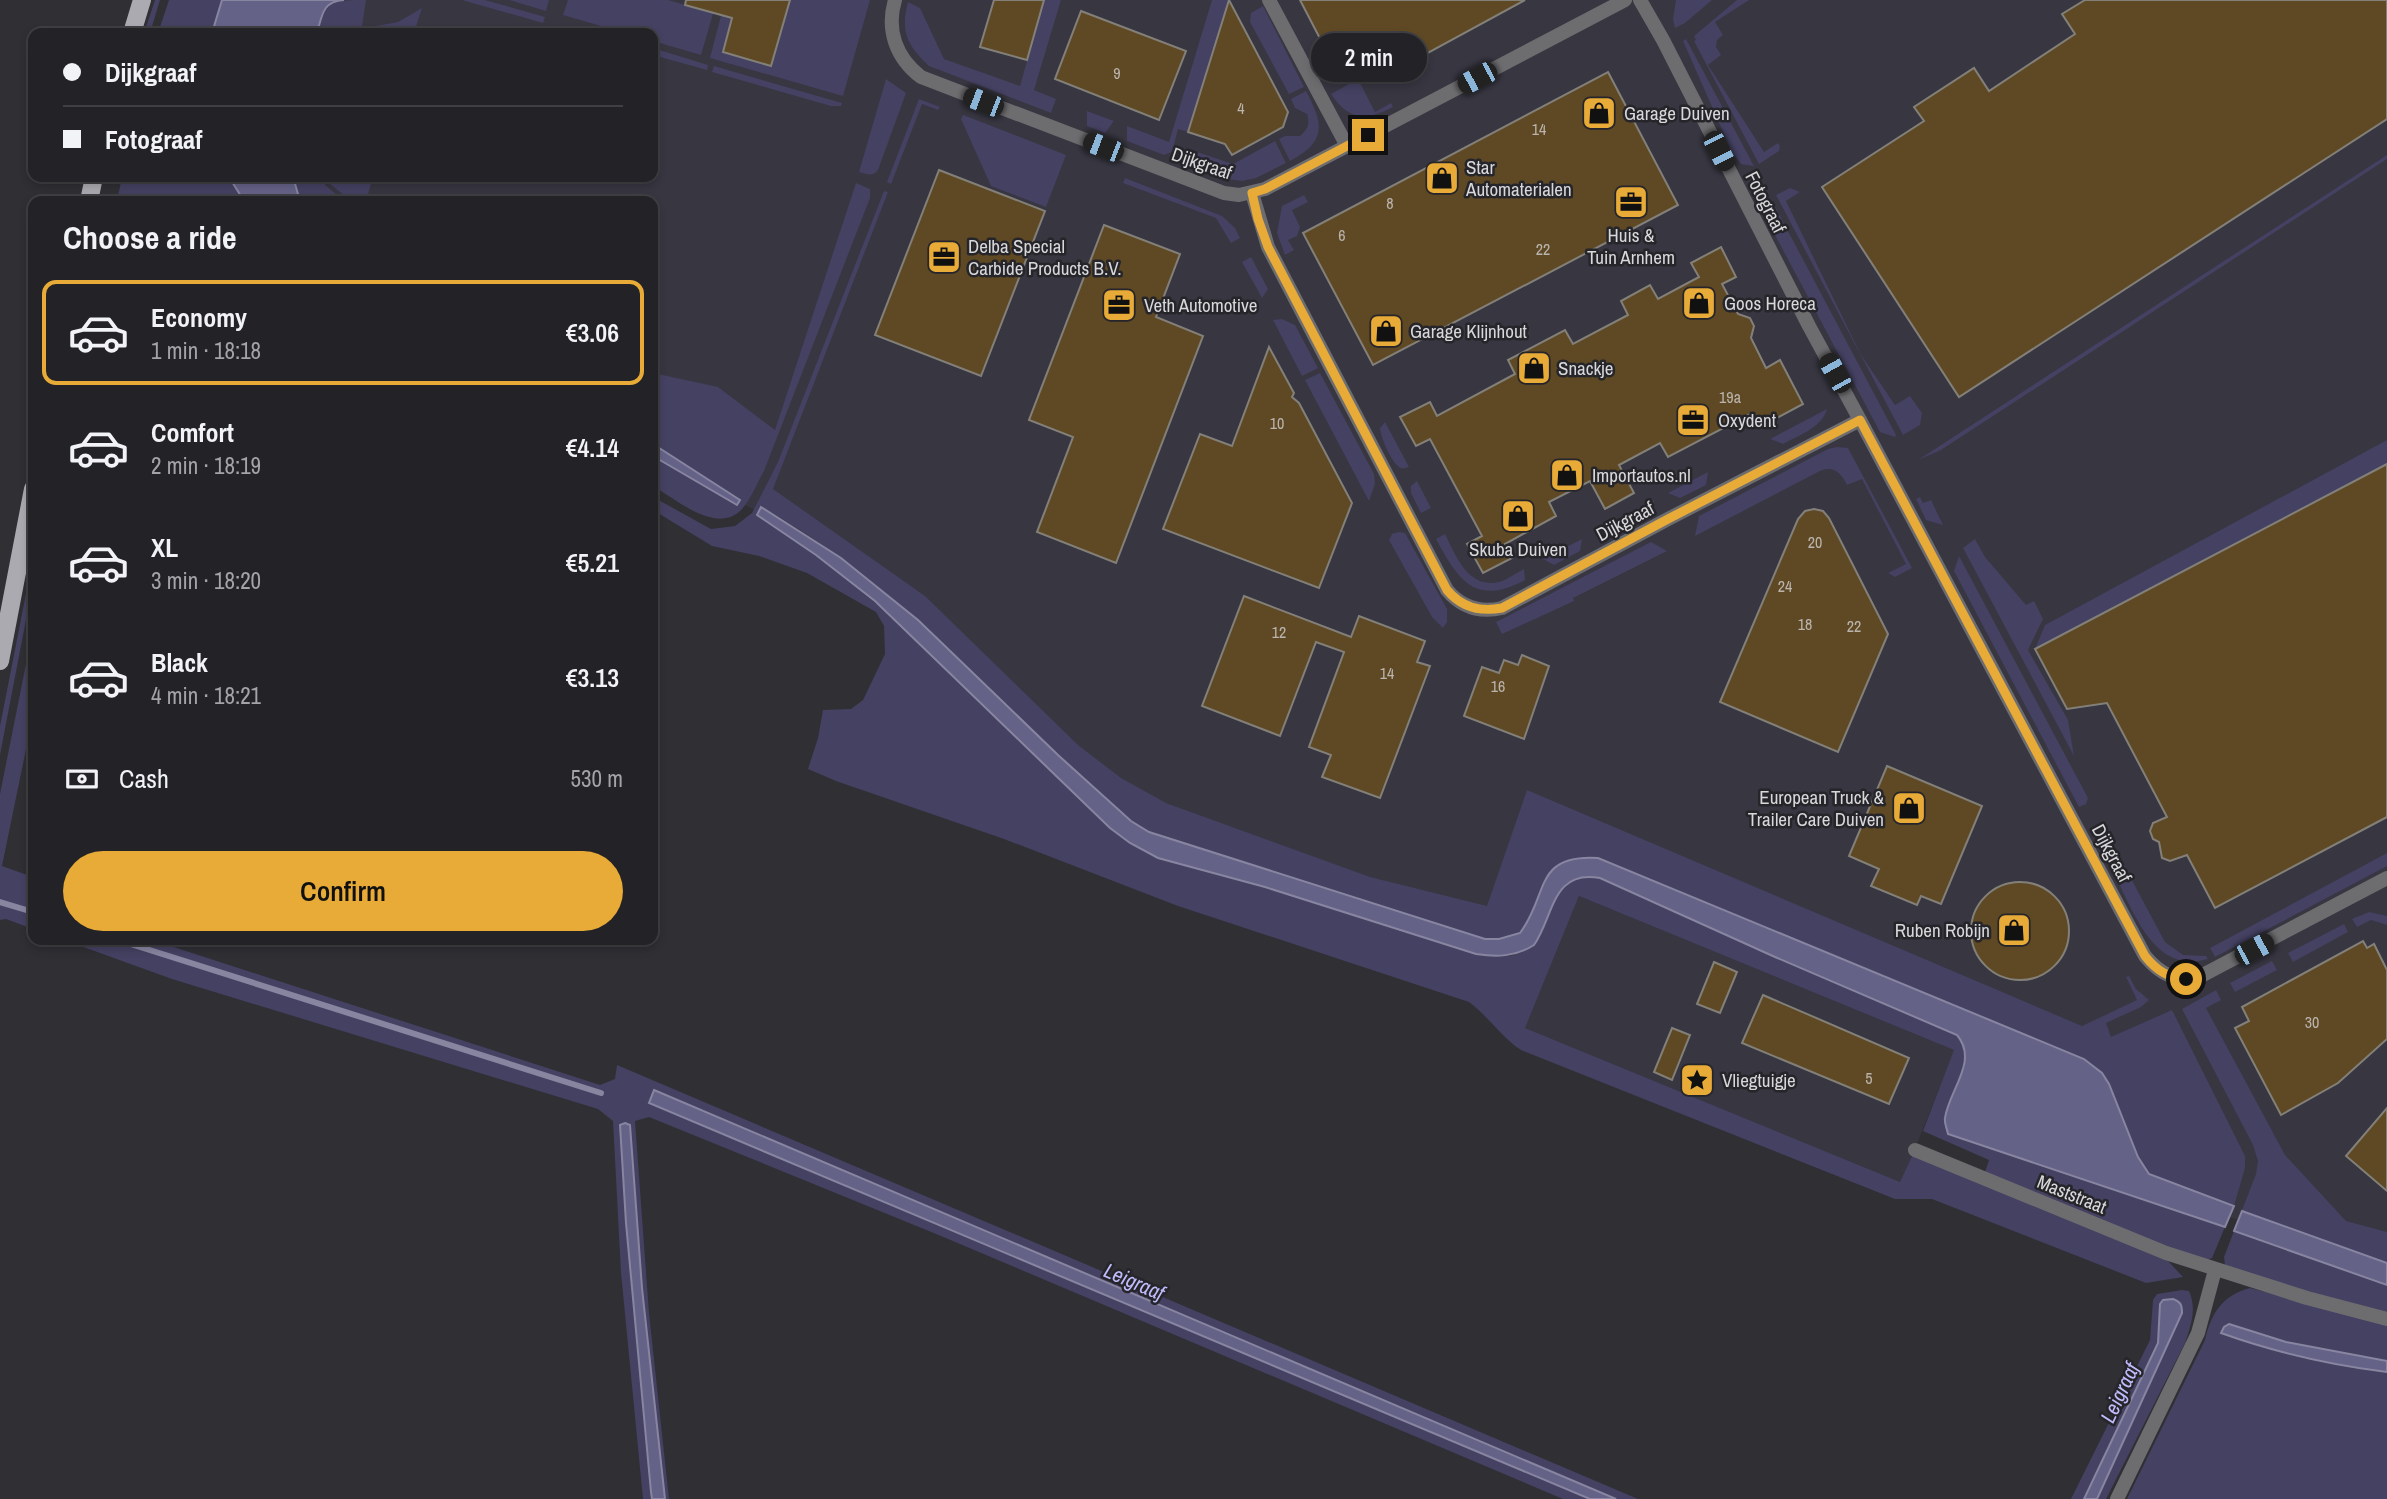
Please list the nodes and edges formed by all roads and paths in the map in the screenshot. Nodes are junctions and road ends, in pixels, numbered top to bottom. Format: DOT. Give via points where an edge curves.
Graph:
graph roads {
  1 [pos="142,0"];
  2 [pos="895,0"];
  3 [pos="1269,0"];
  4 [pos="1625,0"];
  5 [pos="1640,0"];
  6 [pos="134,28"];
  7 [pos="1348,146"];
  8 [pos="1252,193"];
  9 [pos="1860,420"];
  10 [pos="28,515"];
  11 [pos="0,661"];
  12 [pos="2387,878"];
  13 [pos="1915,1150"];
  14 [pos="2215,1270"];
  15 [pos="2387,1319"];
  16 [pos="2117,1499"];
  1 -- 6 [label="main road"];
  2 -- 8 [label="street, Dijkgraaf" via="891,18 894,42 921,77 1224,193"];
  3 -- 7 [label="street"];
  4 -- 7 [label="street"];
  5 -- 9 [label="street, Fotograaf"];
  7 -- 8 [label="street"];
  8 -- 9 [label="street, Dijkgraaf" via="1268,247 1447,590 1464,606 1488,611 1502,608"];
  9 -- 12 [label="street, Dijkgraaf" via="2152,965 2176,979 2199,977"];
  10 -- 11 [label="main road"];
  13 -- 14 [label="street, Maststraat"];
  14 -- 15 [label="street, Maststraat"];
  14 -- 16 [label="street" via="2198,1333"];
}
